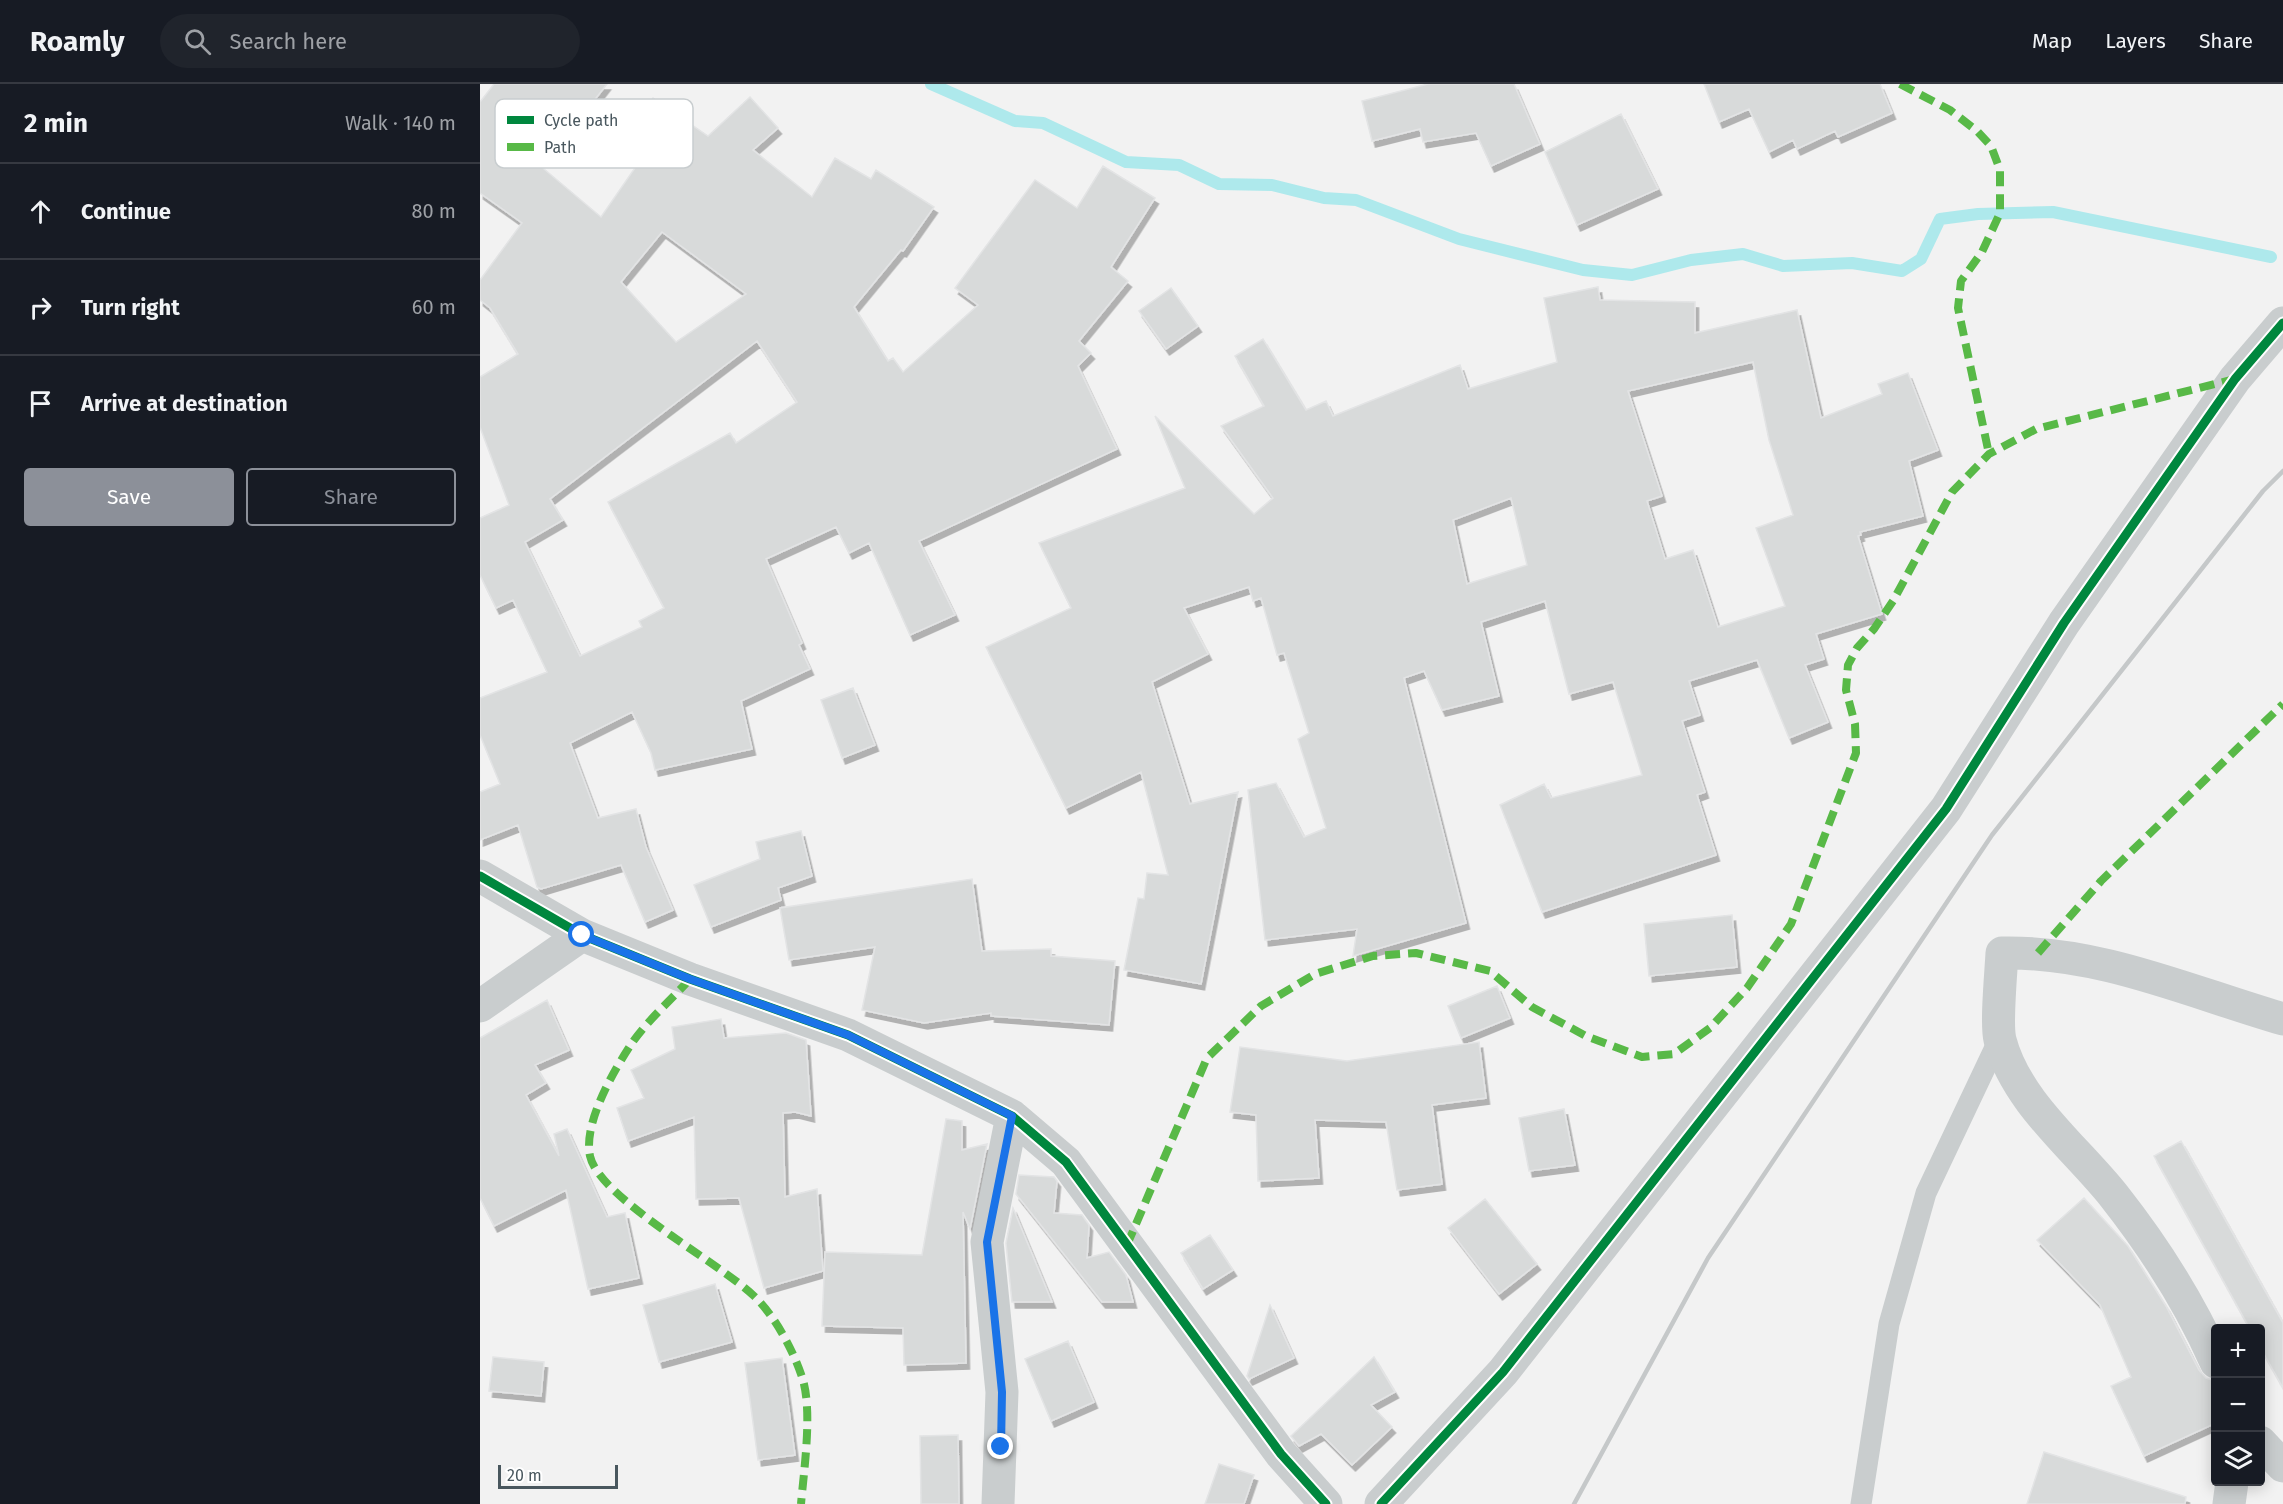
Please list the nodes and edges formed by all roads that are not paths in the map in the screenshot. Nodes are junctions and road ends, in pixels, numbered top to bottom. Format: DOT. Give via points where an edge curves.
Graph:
graph roads {
  1 [pos="2283,323"];
  2 [pos="480,876"];
  3 [pos="582,935"];
  4 [pos="480,1006"];
  5 [pos="2283,1019"];
  6 [pos="1999,1038"];
  7 [pos="1012,1116"];
  8 [pos="2211,1351"];
  9 [pos="2265,1447"];
  10 [pos="2283,1466"];
  11 [pos="2231,1486"];
  12 [pos="998,1504"];
  13 [pos="1326,1504"];
  14 [pos="1381,1504"];
  15 [pos="1861,1504"];
  16 [pos="2229,1504"];
  1 -- 14 [label="street" via="2235,379 2064,623 1946,809 1503,1372"];
  2 -- 3 [label="street"];
  3 -- 4 [label="street"];
  3 -- 7 [label="street" via="690,979 848,1035"];
  5 -- 6 [label="street" via="2108,965 2038,953 2002,953"];
  6 -- 8 [label="street" via="2020,1084 2060,1136 2113,1194 2164,1263"];
  6 -- 15 [label="lane" via="1926,1193 1889,1324"];
  7 -- 12 [label="street" via="987,1242 1002,1392"];
  7 -- 13 [label="street" via="1066,1162 1274,1445"];
  9 -- 10 [label="street"];
  11 -- 16 [label="street"];
}
